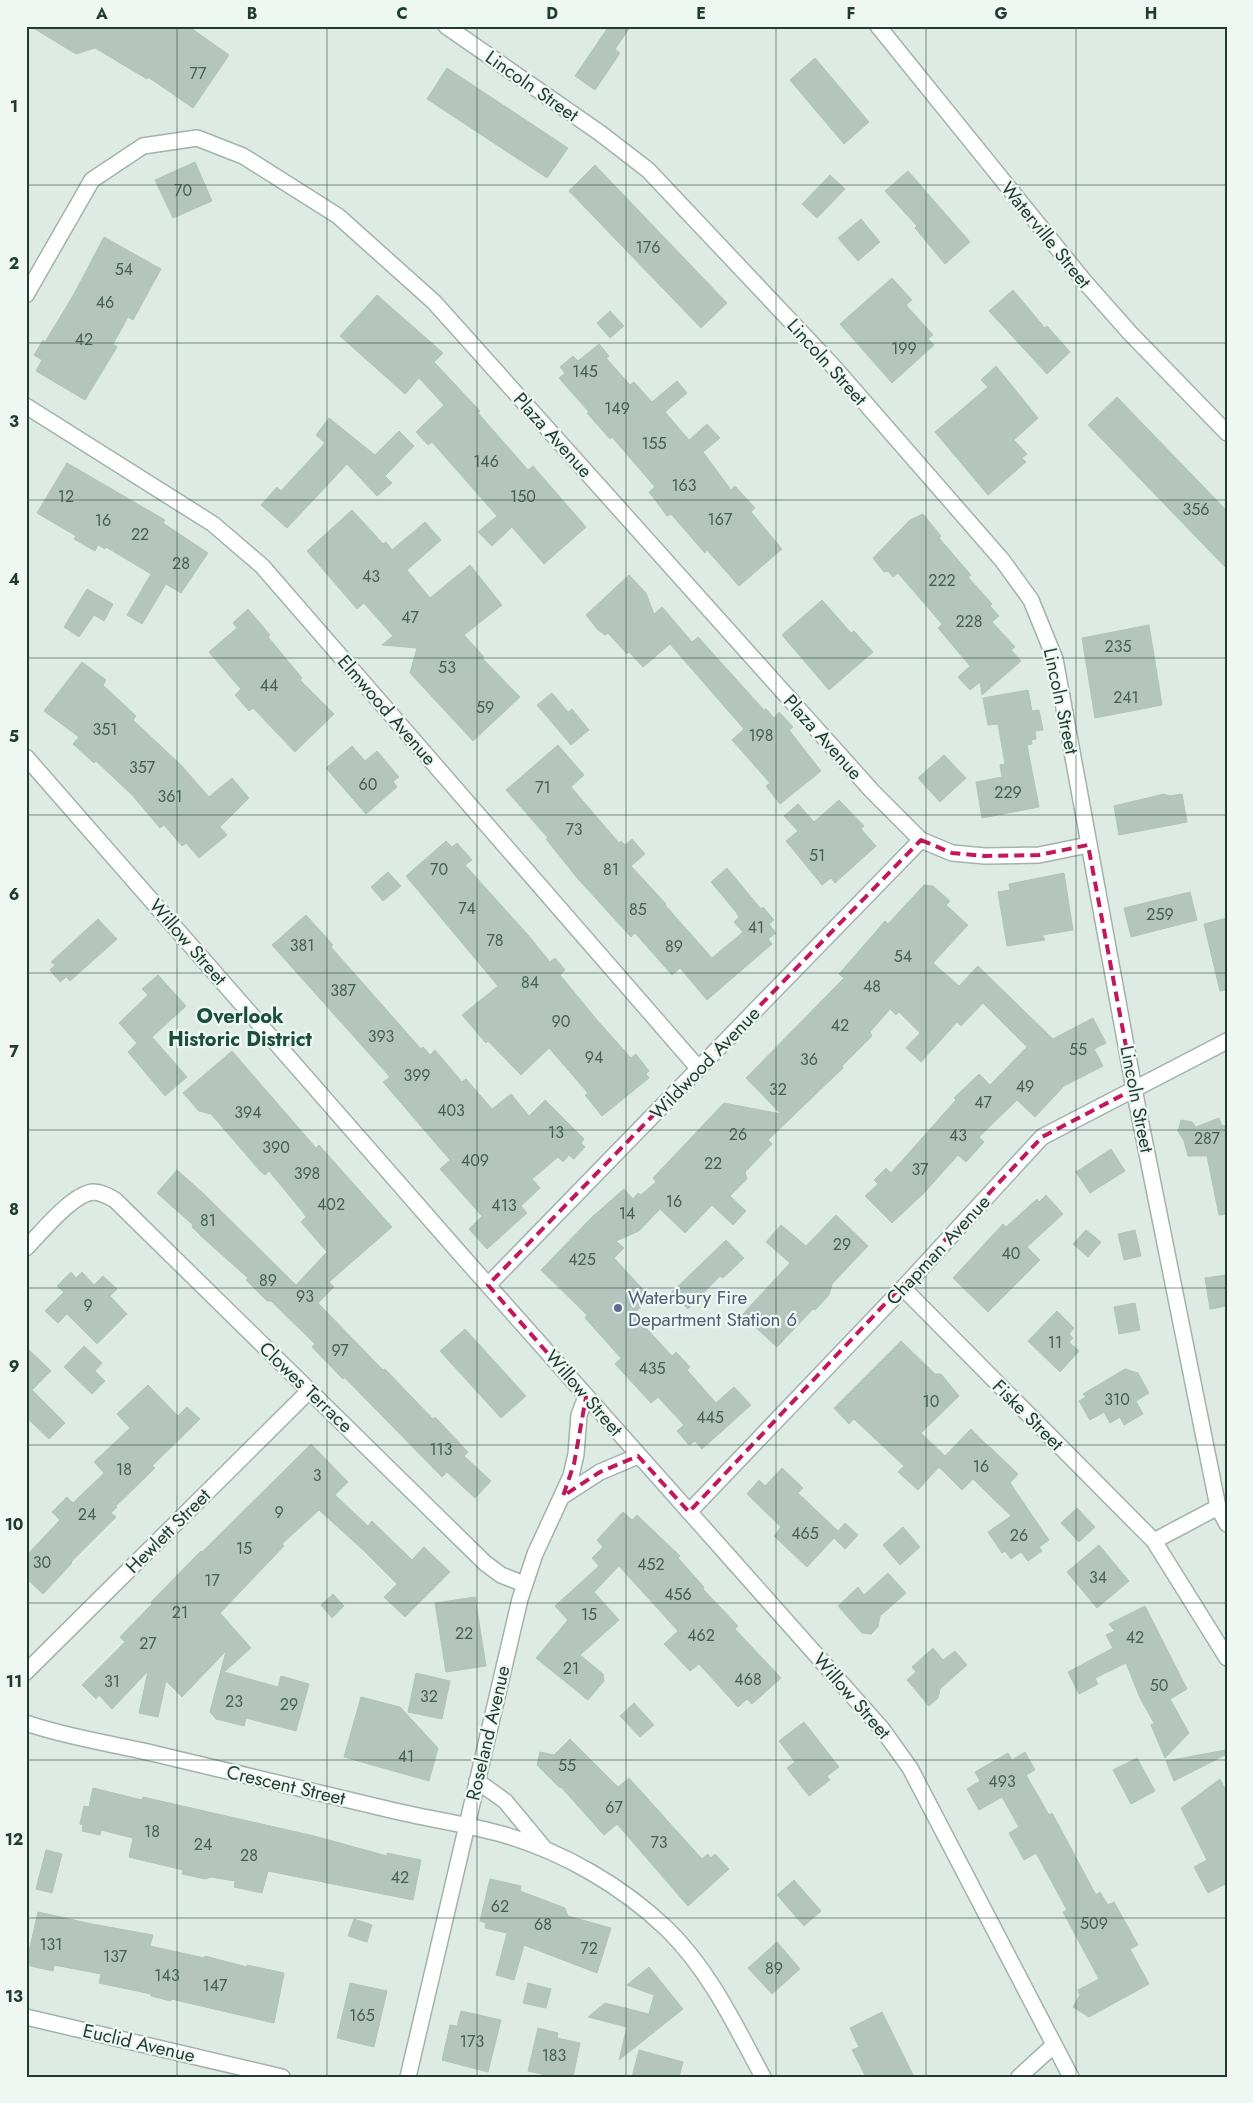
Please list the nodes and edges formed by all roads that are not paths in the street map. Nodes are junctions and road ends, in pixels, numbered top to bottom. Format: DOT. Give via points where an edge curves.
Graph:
graph roads {
  1 [pos="446,26"];
  2 [pos="878,26"];
  3 [pos="26,295"];
  4 [pos="26,406"];
  5 [pos="1227,433"];
  6 [pos="26,757"];
  7 [pos="921,840"];
  8 [pos="1088,845"];
  9 [pos="1227,1041"];
  10 [pos="699,1069"];
  11 [pos="1134,1088"];
  12 [pos="26,1248"];
  13 [pos="488,1285"];
  14 [pos="903,1288"];
  15 [pos="310,1390"];
  16 [pos="586,1397"];
  17 [pos="638,1456"];
  18 [pos="563,1496"];
  19 [pos="1218,1507"];
  20 [pos="689,1512"];
  21 [pos="1227,1524"];
  22 [pos="1154,1541"];
  23 [pos="524,1584"];
  24 [pos="1227,1658"];
  25 [pos="26,1672"];
  26 [pos="26,1724"];
  27 [pos="477,1781"];
  28 [pos="467,1827"];
  29 [pos="545,1850"];
  30 [pos="26,2017"];
  31 [pos="1054,2045"];
  32 [pos="282,2077"];
  33 [pos="408,2077"];
  34 [pos="763,2077"];
  35 [pos="1019,2077"];
  36 [pos="1071,2077"];
  1 -- 8 [label="street, Lincoln Street" via="648,170 832,365 1002,560 1031,600 1055,659"];
  2 -- 5 [label="street, Waterville Street" via="1084,282"];
  3 -- 7 [label="street, Plaza Avenue" via="92,180 143,146 197,138 243,156 338,216 434,302 872,791"];
  4 -- 10 [label="street, Elmwood Avenue" via="213,524 262,566"];
  6 -- 13 [label="street, Willow Street"];
  7 -- 8 [label="street, Plaza Avenue" via="952,852 985,856 1039,855"];
  7 -- 10 [label="street, Wildwood Avenue"];
  8 -- 11 [label="street, Lincoln Street"];
  9 -- 11 [label="street, Chapman Avenue"];
  10 -- 13 [label="street, Wildwood Avenue"];
  11 -- 14 [label="street, Chapman Avenue" via="1042,1137"];
  11 -- 19 [label="street, Lincoln Street"];
  12 -- 15 [label="street, Clowes Terrace" via="68,1206 88,1193 100,1193 115,1200"];
  13 -- 16 [label="street, Willow Street"];
  14 -- 20 [label="street, Chapman Avenue"];
  14 -- 22 [label="street, Fiske Street"];
  15 -- 23 [label="street, Clowes Terrace" via="485,1563 502,1575"];
  15 -- 25 [label="street, Hewlett Street"];
  16 -- 17 [label="street, Willow Street"];
  16 -- 18 [label="street, Roseland Avenue" via="580,1415 574,1464"];
  17 -- 18 [label="street" via="600,1472"];
  17 -- 20 [label="street, Willow Street"];
  18 -- 23 [label="street, Roseland Avenue"];
  19 -- 21 [label="street, Lincoln Street"];
  19 -- 22 [label="street"];
  20 -- 31 [label="street, Willow Street" via="858,1700 910,1768"];
  22 -- 24 [label="street, Fiske Street"];
  23 -- 27 [label="street, Roseland Avenue"];
  26 -- 28 [label="street, Crescent Street"];
  27 -- 28 [label="street, Roseland Avenue"];
  27 -- 29 [label="street, Crescent Street" via="505,1802"];
  28 -- 29 [label="street, Crescent Street" via="502,1834"];
  28 -- 33 [label="street, Roseland Avenue"];
  29 -- 34 [label="street, Crescent Street" via="614,1886 643,1907 678,1940 720,1998"];
  30 -- 32 [label="street, Euclid Avenue"];
  31 -- 35 [label="street"];
  31 -- 36 [label="street, Willow Street"];
}
